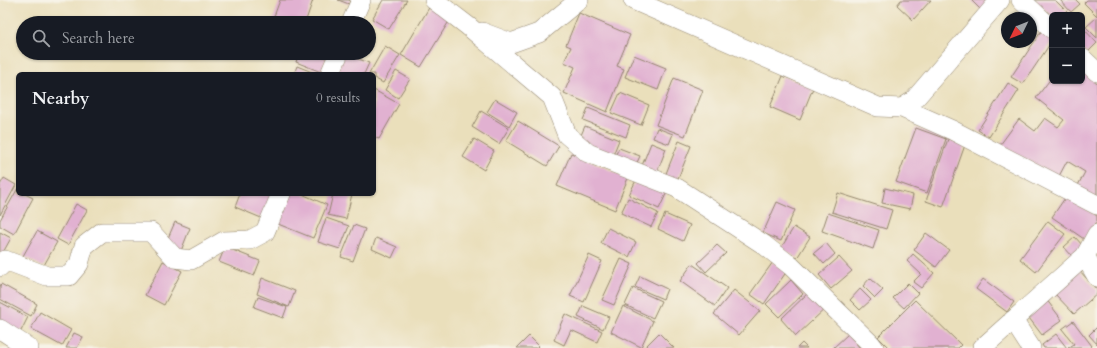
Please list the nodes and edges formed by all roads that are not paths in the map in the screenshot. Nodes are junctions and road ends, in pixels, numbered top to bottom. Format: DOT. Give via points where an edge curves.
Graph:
graph roads {
  1 [pos="361,0"];
  2 [pos="434,0"];
  3 [pos="579,0"];
  4 [pos="633,0"];
  5 [pos="1000,0"];
  6 [pos="1021,0"];
  7 [pos="354,16"];
  8 [pos="468,26"];
  9 [pos="1049,26"];
  10 [pos="336,60"];
  11 [pos="1085,61"];
  12 [pos="331,72"];
  13 [pos="1097,72"];
  14 [pos="902,108"];
  15 [pos="280,196"];
  16 [pos="1097,205"];
  17 [pos="1097,234"];
  18 [pos="1085,256"];
  19 [pos="0,267"];
  20 [pos="1097,277"];
  21 [pos="1013,320"];
  22 [pos="0,329"];
  23 [pos="30,348"];
  24 [pos="874,348"];
  25 [pos="982,348"];
  26 [pos="1031,348"];
  1 -- 7 [label="street"];
  2 -- 8 [label="street"];
  3 -- 8 [label="street" via="539,33 511,43"];
  4 -- 14 [label="street" via="878,107"];
  5 -- 14 [label="street" via="913,101"];
  6 -- 9 [label="street"];
  8 -- 24 [label="street" via="552,97 566,135 588,153 677,188 763,244 791,266"];
  10 -- 12 [label="street"];
  11 -- 13 [label="street"];
  14 -- 16 [label="street" via="952,130"];
  15 -- 19 [label="street" via="265,232 250,240 224,241 191,260 176,258 151,232 102,232 84,246 79,264 69,276 47,276 5,260"];
  17 -- 18 [label="street"];
  18 -- 20 [label="street"];
  18 -- 21 [label="street"];
  21 -- 25 [label="street"];
  21 -- 26 [label="street"];
  22 -- 23 [label="street"];
}
